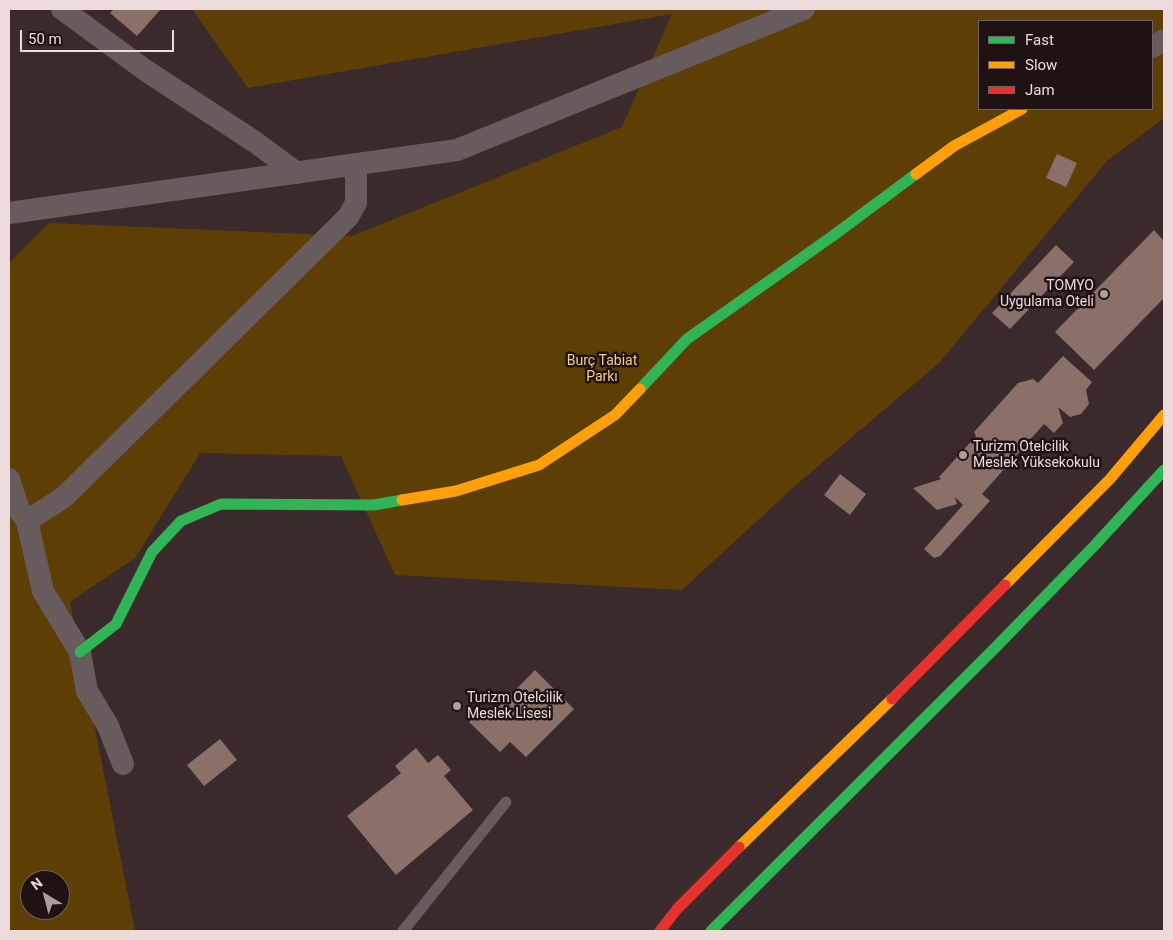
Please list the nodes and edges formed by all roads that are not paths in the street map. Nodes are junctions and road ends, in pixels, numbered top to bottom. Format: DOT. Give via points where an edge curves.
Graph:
graph roads {
  1 [pos="62,9"];
  2 [pos="798,9"];
  3 [pos="1164,40"];
  4 [pos="1153,46"];
  5 [pos="1020,110"];
  6 [pos="356,165"];
  7 [pos="297,173"];
  8 [pos="9,213"];
  9 [pos="1164,415"];
  10 [pos="1164,470"];
  11 [pos="9,479"];
  12 [pos="27,521"];
  13 [pos="80,652"];
  14 [pos="123,764"];
  15 [pos="506,802"];
  16 [pos="403,931"];
  17 [pos="660,931"];
  18 [pos="710,931"];
  1 -- 7 [label="street" via="145,70"];
  2 -- 6 [label="street" via="457,150"];
  3 -- 4 [label="street"];
  5 -- 13 [label="main road" via="954,146 687,339 615,415 538,465 456,491 374,505 221,504 182,521 152,552 116,624"];
  6 -- 7 [label="street"];
  6 -- 12 [label="street" via="356,203 348,217 64,497"];
  7 -- 8 [label="street"];
  9 -- 17 [label="main road" via="1110,479 878,719 748,838 677,909"];
  10 -- 18 [label="main road" via="1095,545"];
  11 -- 12 [label="street" via="19,510"];
  12 -- 13 [label="street" via="43,591"];
  13 -- 14 [label="street" via="87,690 108,726"];
  15 -- 16 [label="lane"];
}
